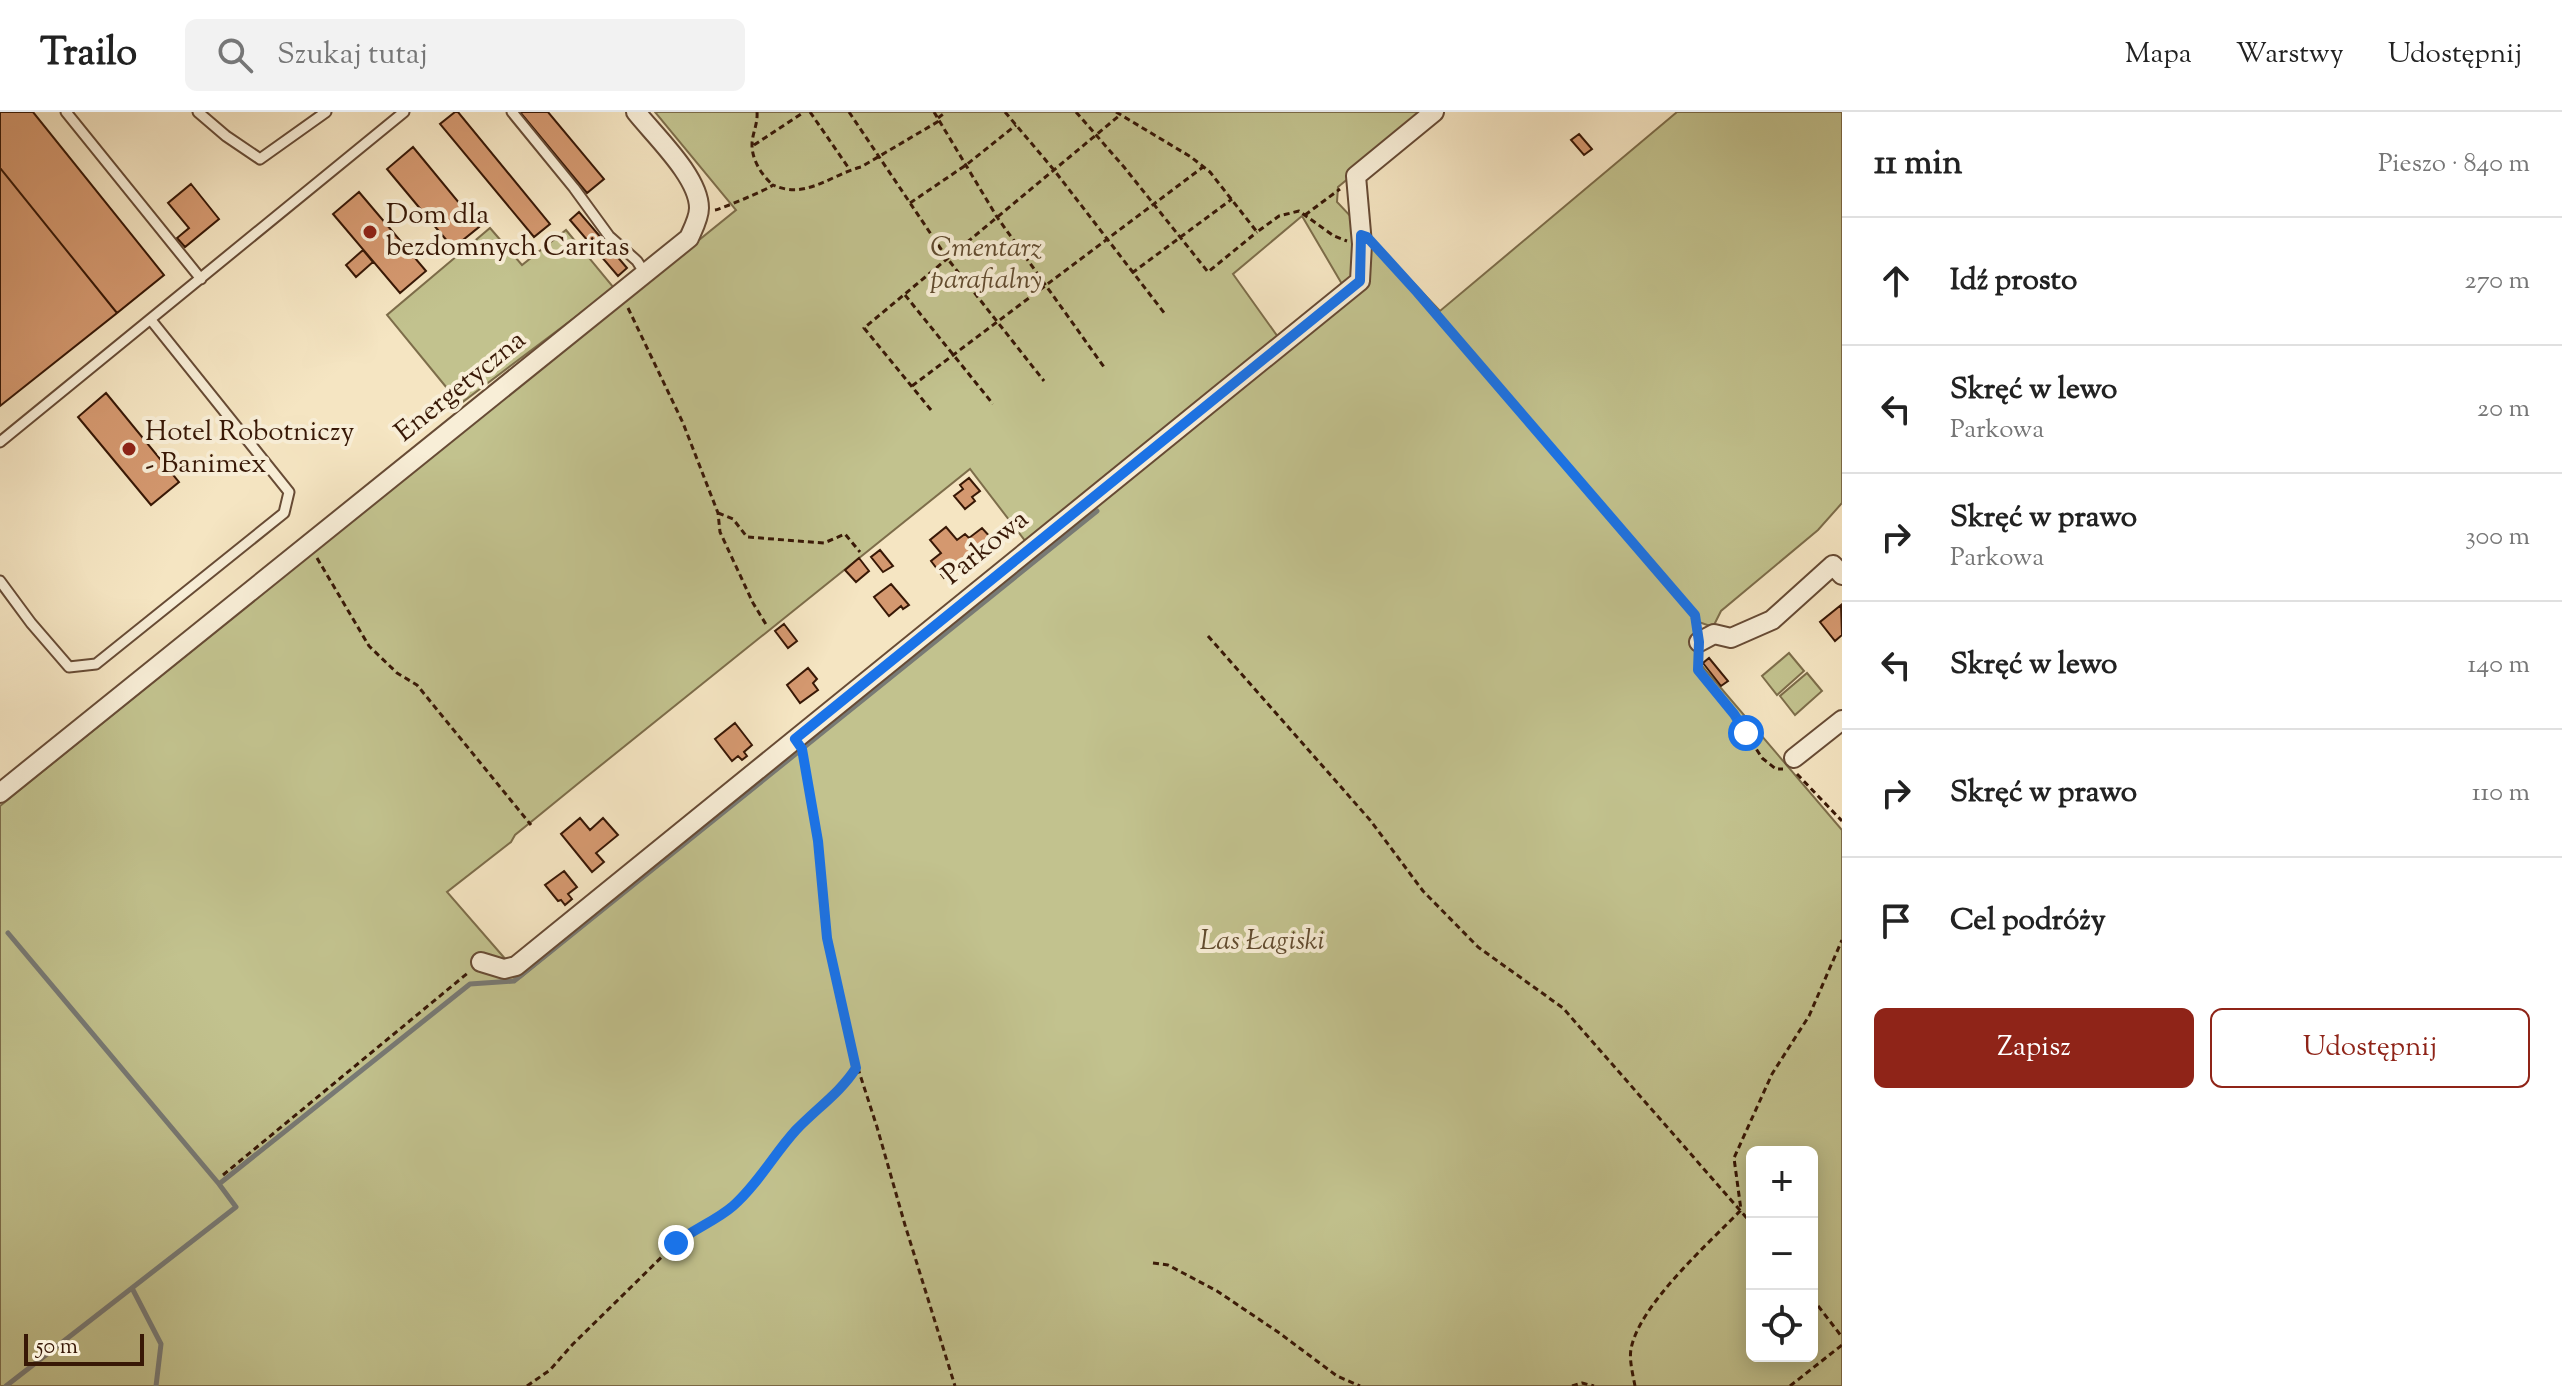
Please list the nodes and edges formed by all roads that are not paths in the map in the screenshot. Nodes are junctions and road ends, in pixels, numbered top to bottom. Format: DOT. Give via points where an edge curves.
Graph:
graph roads {
  1 [pos="66,112"];
  2 [pos="198,112"];
  3 [pos="326,112"];
  4 [pos="404,112"];
  5 [pos="512,112"];
  6 [pos="636,112"];
  7 [pos="1434,112"];
  8 [pos="646,275"];
  9 [pos="201,279"];
  10 [pos="151,320"];
  11 [pos="0,442"];
  12 [pos="1842,575"];
  13 [pos="0,581"];
  14 [pos="1699,642"];
  15 [pos="1842,720"];
  16 [pos="1794,758"];
  17 [pos="0,793"];
  18 [pos="481,962"];
  1 -- 9 [label="lane"];
  2 -- 3 [label="lane" via="260,159"];
  4 -- 9 [label="lane"];
  5 -- 8 [label="lane"];
  6 -- 8 [label="street, Energetyczna" via="689,177 700,212 689,238"];
  7 -- 18 [label="street, Parkowa" via="1356,176 1360,281 516,966 504,969"];
  8 -- 17 [label="street, Energetyczna"];
  9 -- 10 [label="lane"];
  10 -- 11 [label="lane"];
  10 -- 13 [label="lane" via="289,492 284,513 96,664 69,667"];
  12 -- 14 [label="street" via="1833,565 1772,620 1731,638 1714,634"];
  15 -- 16 [label="street"];
}
